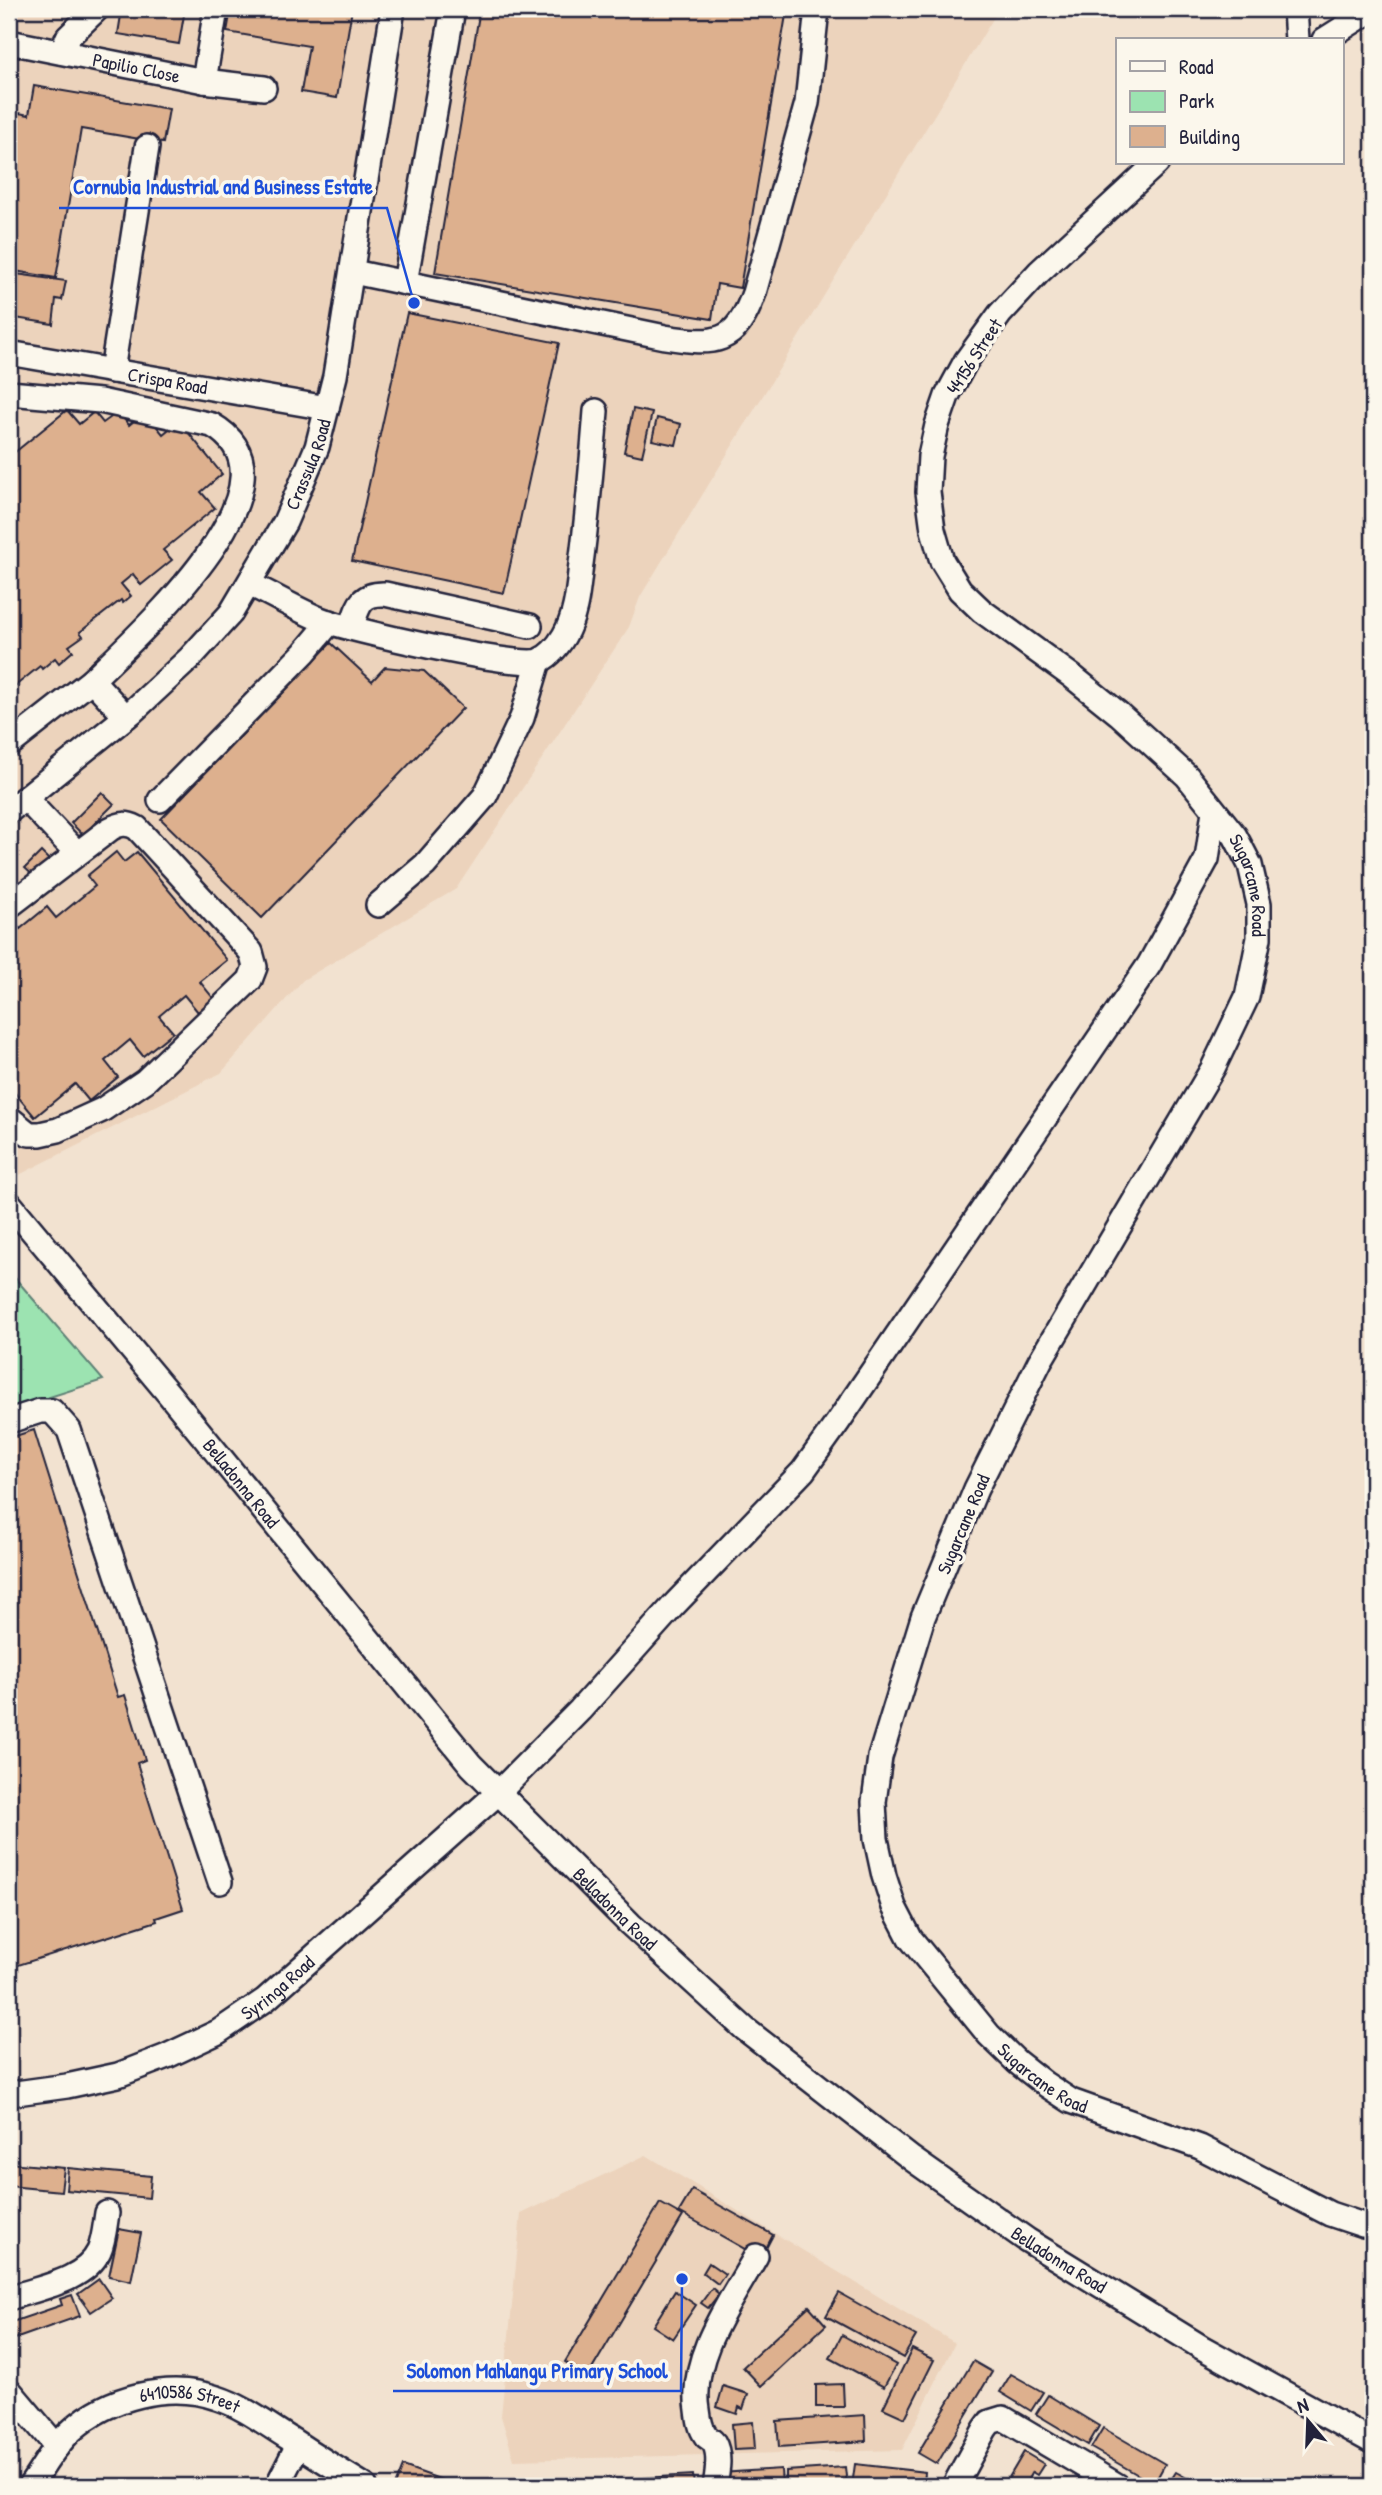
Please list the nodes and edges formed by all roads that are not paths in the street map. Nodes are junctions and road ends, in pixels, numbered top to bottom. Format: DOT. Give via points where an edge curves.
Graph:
graph roads {
  1 [pos="97,9"];
  2 [pos="216,9"];
  3 [pos="393,9"];
  4 [pos="453,9"];
  5 [pos="817,9"];
  6 [pos="1295,9"];
  7 [pos="1373,9"];
  8 [pos="1297,38"];
  9 [pos="1327,38"];
  10 [pos="9,42"];
  11 [pos="61,52"];
  12 [pos="204,81"];
  13 [pos="264,88"];
  14 [pos="147,147"];
  15 [pos="1156,164"];
  16 [pos="353,272"];
  17 [pos="405,283"];
  18 [pos="9,353"];
  19 [pos="112,371"];
  20 [pos="9,393"];
  21 [pos="327,408"];
  22 [pos="596,411"];
  23 [pos="249,584"];
  24 [pos="340,625"];
  25 [pos="530,626"];
  26 [pos="539,661"];
  27 [pos="1073,677"];
  28 [pos="92,680"];
  29 [pos="126,717"];
  30 [pos="9,745"];
  31 [pos="160,800"];
  32 [pos="17,804"];
  33 [pos="1214,811"];
  34 [pos="77,853"];
  35 [pos="378,905"];
  36 [pos="9,906"];
  37 [pos="9,1118"];
  38 [pos="9,1203"];
  39 [pos="9,1421"];
  40 [pos="498,1793"];
  41 [pos="220,1882"];
  42 [pos="9,2094"];
  43 [pos="107,2213"];
  44 [pos="1373,2225"];
  45 [pos="756,2256"];
  46 [pos="9,2298"];
  47 [pos="9,2390"];
  48 [pos="1373,2442"];
  49 [pos="298,2445"];
  50 [pos="57,2447"];
  51 [pos="30,2486"];
  52 [pos="277,2486"];
  53 [pos="365,2486"];
  54 [pos="715,2486"];
  55 [pos="954,2486"];
  56 [pos="1118,2486"];
  1 -- 11 [label="street" via="68,37"];
  2 -- 12 [label="street"];
  3 -- 16 [label="street, Crassula Road"];
  4 -- 17 [label="street"];
  5 -- 17 [label="street" via="807,103 754,293 747,315 724,337 696,342 665,337"];
  6 -- 8 [label="street"];
  7 -- 9 [label="street"];
  10 -- 11 [label="street, Papilio Close"];
  11 -- 12 [label="street, Papilio Close"];
  12 -- 13 [label="street, Papilio Close"];
  14 -- 19 [label="street"];
  15 -- 27 [label="street, 44156 Street" via="1059,252 1000,314 947,396 930,456 933,530 942,561 960,590"];
  16 -- 17 [label="street"];
  16 -- 21 [label="street, Crassula Road"];
  18 -- 19 [label="street, Crispa Road"];
  19 -- 21 [label="street, Crispa Road"];
  20 -- 28 [label="street" via="100,401 212,425 225,432 240,452 243,479 222,536 174,597"];
  21 -- 23 [label="street, Crassula Road" via="317,447 285,522"];
  22 -- 26 [label="street" via="575,606 564,637"];
  23 -- 24 [label="street"];
  23 -- 29 [label="street, Crassula Road" via="231,613 190,658"];
  24 -- 25 [label="street" via="374,593"];
  24 -- 26 [label="street" via="500,660"];
  24 -- 31 [label="street" via="304,653"];
  26 -- 35 [label="street" via="522,718 485,796 425,865"];
  27 -- 33 [label="street, Sugarcane Road" via="1187,776"];
  28 -- 29 [label="street"];
  28 -- 30 [label="street"];
  29 -- 32 [label="street, Crassula Road"];
  32 -- 34 [label="street"];
  33 -- 40 [label="street, Syringa Road" via="1207,859 1149,965 803,1471"];
  33 -- 44 [label="street, Sugarcane Road" via="1236,836 1250,865 1259,904 1259,938 1247,998 1213,1068 1041,1361 976,1489 923,1617 880,1757 874,1802 876,1839 887,1886 910,1938 989,2035 1045,2084 1071,2101 1200,2147 1330,2214"];
  34 -- 36 [label="street"];
  34 -- 37 [label="street" via="118,825 137,828 251,952 253,973 184,1046 145,1081 102,1110 40,1134 29,1134"];
  38 -- 40 [label="street, Belladonna Road"];
  39 -- 41 [label="street" via="52,1411 69,1430"];
  40 -- 42 [label="street, Syringa Road" via="265,2000 218,2032 118,2075"];
  40 -- 48 [label="street, Belladonna Road" via="630,1924 746,2029 912,2159 1027,2240 1178,2333"];
  43 -- 46 [label="street" via="100,2250 90,2264 78,2273"];
  45 -- 54 [label="street" via="709,2341 698,2371 696,2400 701,2427 716,2451"];
  47 -- 50 [label="street"];
  49 -- 50 [label="street, 6410586 Street" via="241,2407 214,2396 153,2392 99,2410"];
  49 -- 52 [label="street"];
  49 -- 53 [label="street, 6410586 Street"];
  50 -- 51 [label="street, 6410586 Street"];
  55 -- 56 [label="street" via="985,2428 1003,2418"];
}
